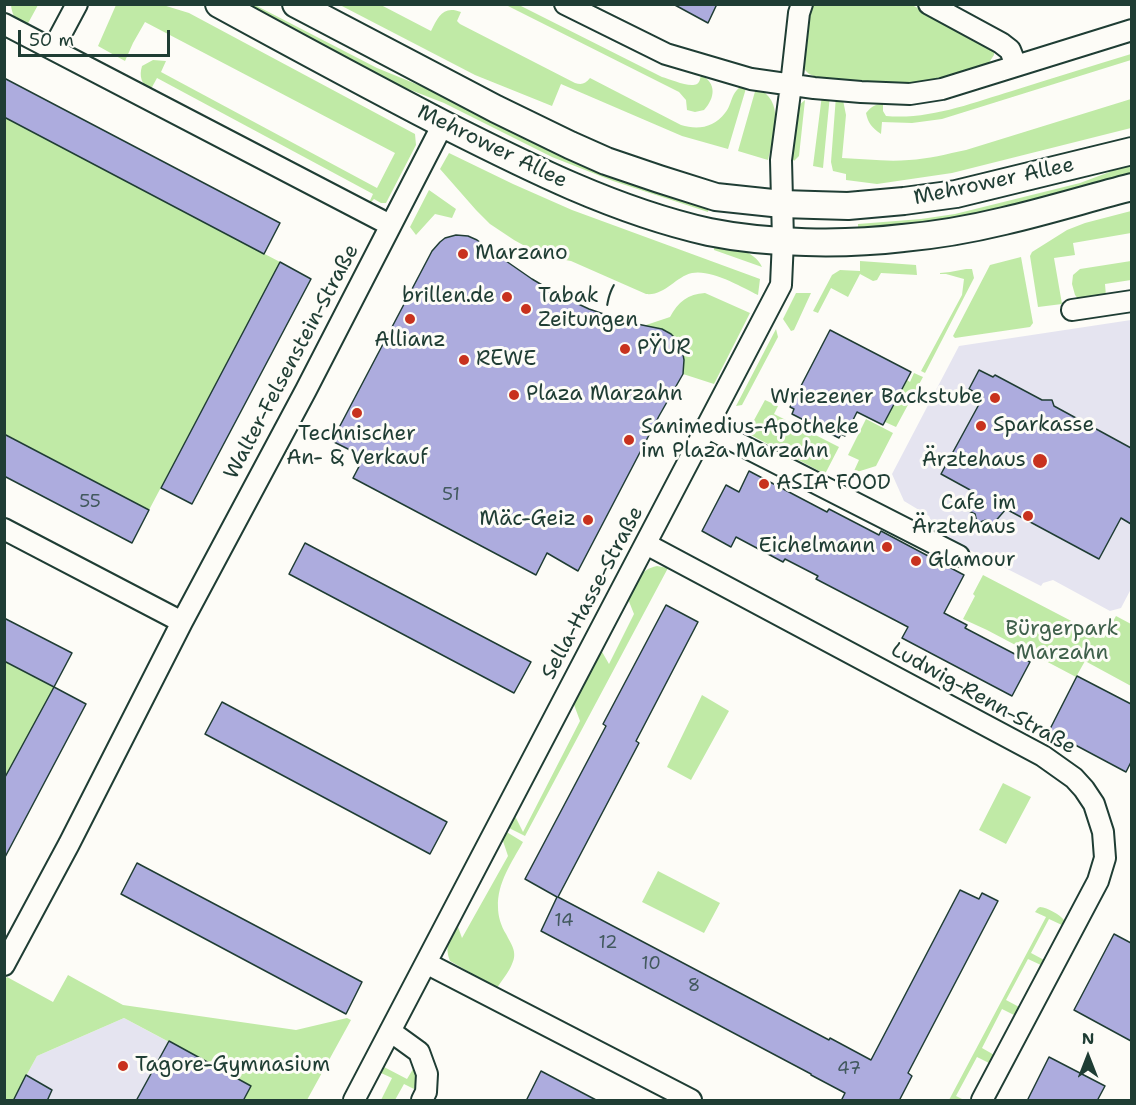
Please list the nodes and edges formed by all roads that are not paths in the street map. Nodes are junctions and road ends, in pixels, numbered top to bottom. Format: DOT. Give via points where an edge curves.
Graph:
graph roads {
  1 [pos="76,4"];
  2 [pos="219,4"];
  3 [pos="296,4"];
  4 [pos="565,4"];
  5 [pos="802,4"];
  6 [pos="929,4"];
  7 [pos="4,24"];
  8 [pos="1131,30"];
  9 [pos="53,49"];
  10 [pos="1016,65"];
  11 [pos="791,85"];
  12 [pos="443,124"];
  13 [pos="1131,151"];
  14 [pos="1131,187"];
  15 [pos="782,204"];
  16 [pos="390,225"];
  17 [pos="783,240"];
  18 [pos="1131,301"];
  19 [pos="1072,310"];
  20 [pos="706,427"];
  21 [pos="4,529"];
  22 [pos="646,544"];
  23 [pos="959,556"];
  24 [pos="182,622"];
  25 [pos="426,963"];
  26 [pos="4,965"];
  27 [pos="390,1031"];
  28 [pos="354,1101"];
  29 [pos="422,1101"];
  30 [pos="692,1101"];
  31 [pos="982,1101"];
  1 -- 9 [label="street"];
  2 -- 12 [label="main road, Mehrower Allee"];
  3 -- 15 [label="main road, Mehrower Allee" via="496,109 606,160 716,197"];
  4 -- 11 [label="street" via="666,54 752,79"];
  5 -- 11 [label="street"];
  6 -- 10 [label="street" via="1001,43 1010,50"];
  7 -- 9 [label="street"];
  8 -- 10 [label="street"];
  9 -- 16 [label="street"];
  10 -- 11 [label="street" via="942,89 910,94"];
  11 -- 15 [label="street" via="781,160"];
  12 -- 16 [label="street, Walter-Felsenstein-Straße"];
  12 -- 17 [label="main road, Mehrower Allee" via="539,172 647,214 710,232"];
  13 -- 15 [label="main road, Mehrower Allee" via="956,194 856,205"];
  14 -- 17 [label="main road, Mehrower Allee" via="1004,222 930,235 850,242"];
  15 -- 17 [label="street"];
  16 -- 24 [label="street, Walter-Felsenstein-Straße"];
  17 -- 20 [label="street, Sella-Hasse-Straße" via="781,285"];
  18 -- 19 [label="street"];
  20 -- 22 [label="street, Sella-Hasse-Straße"];
  20 -- 23 [label="street"];
  21 -- 24 [label="street"];
  22 -- 25 [label="street, Sella-Hasse-Straße"];
  22 -- 31 [label="street, Ludwig-Renn-Straße" via="1043,756 1074,777 1094,804 1103,832 1105,858 1098,881"];
  24 -- 26 [label="street, Walter-Felsenstein-Straße"];
  25 -- 27 [label="street, Sella-Hasse-Straße"];
  25 -- 30 [label="street"];
  27 -- 28 [label="street, Sella-Hasse-Straße"];
  27 -- 29 [label="street" via="419,1052 427,1074"];
}
